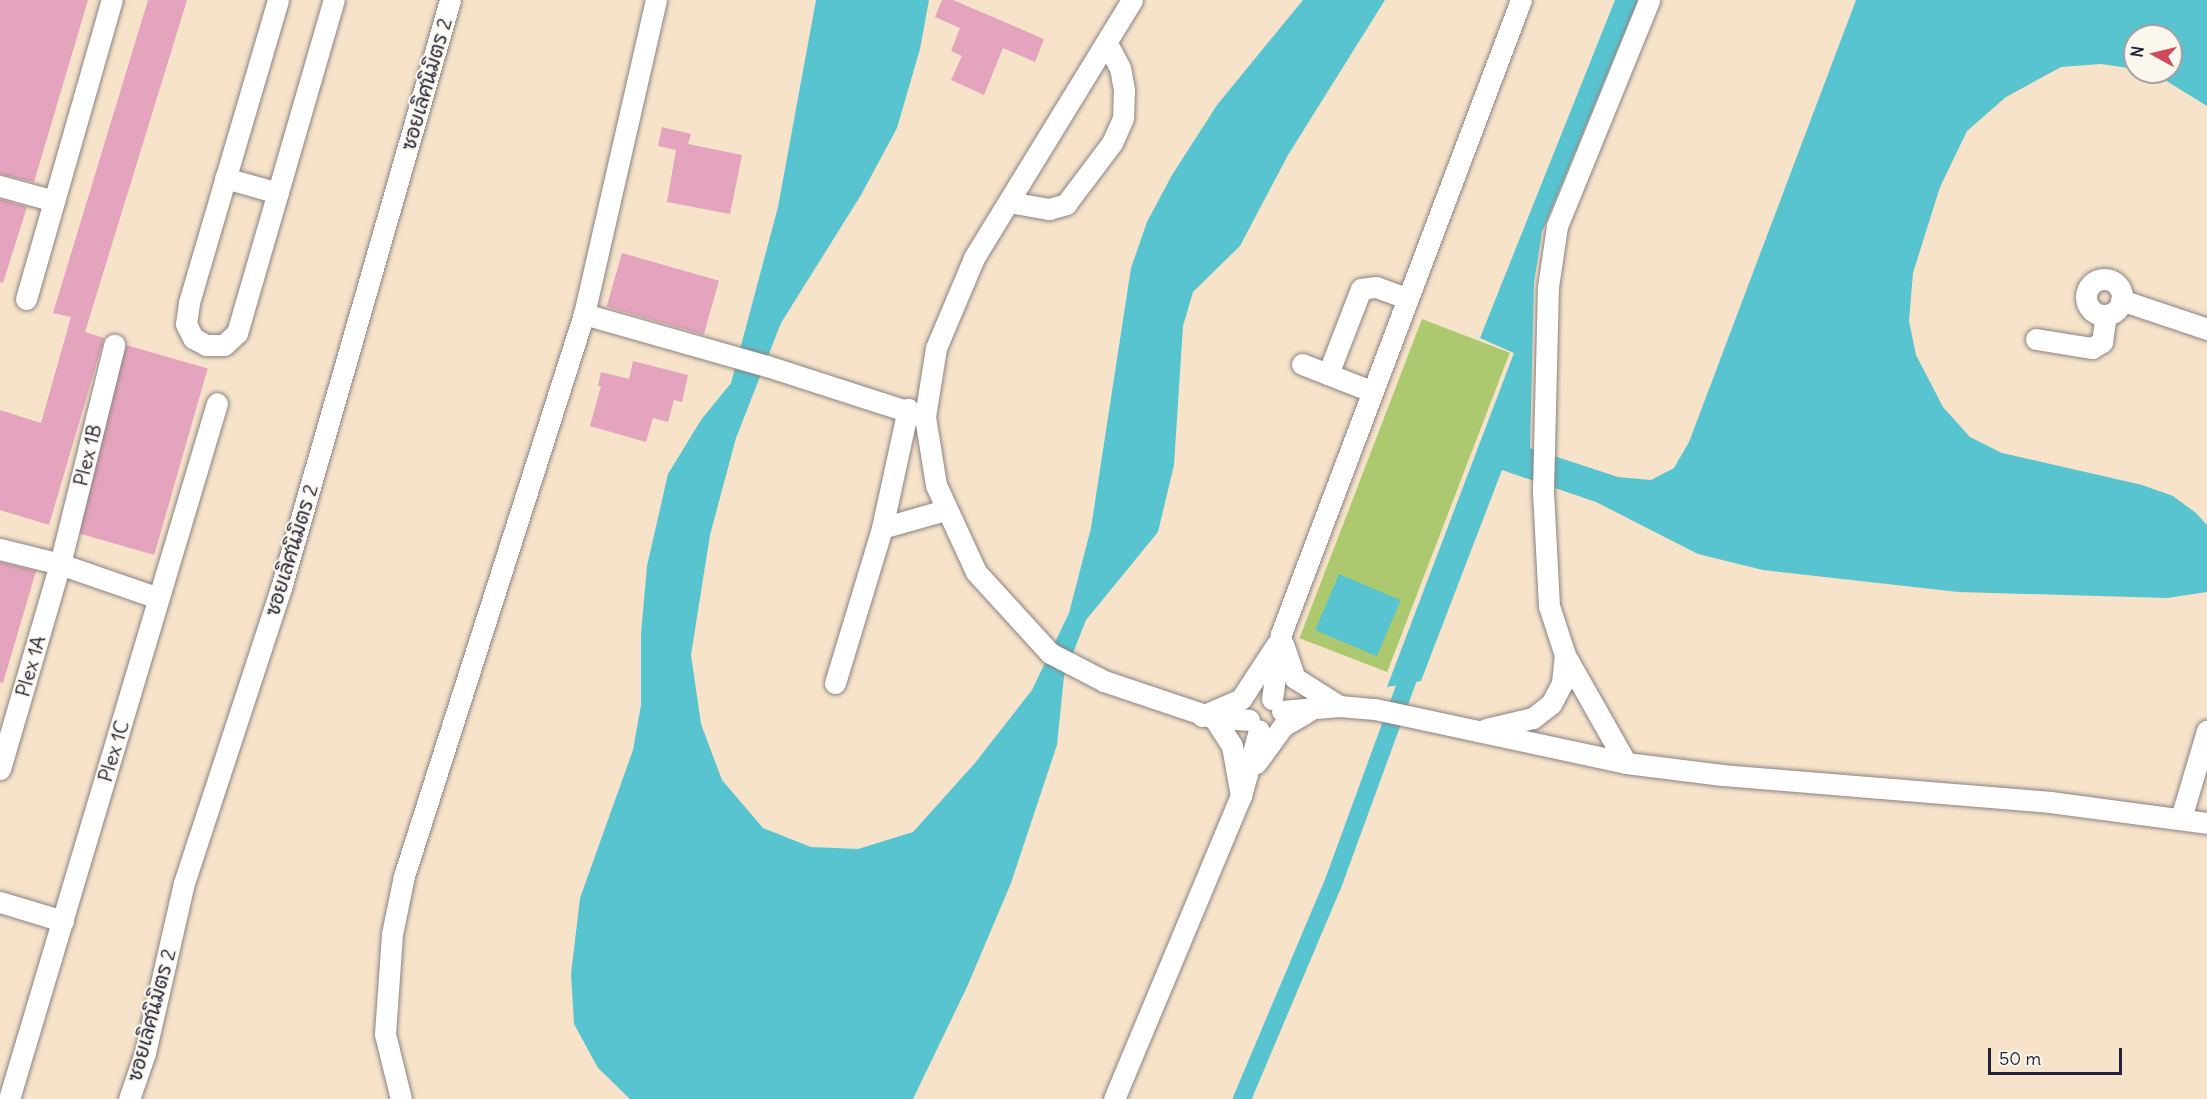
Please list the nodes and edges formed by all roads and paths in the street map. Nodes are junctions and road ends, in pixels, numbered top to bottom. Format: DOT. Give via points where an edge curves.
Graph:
graph roads {
  1 [pos="112,0"];
  2 [pos="278,0"];
  3 [pos="334,0"];
  4 [pos="450,0"];
  5 [pos="656,0"];
  6 [pos="1132,0"];
  7 [pos="1521,0"];
  8 [pos="1649,0"];
  9 [pos="1108,45"];
  10 [pos="225,178"];
  11 [pos="0,186"];
  12 [pos="278,193"];
  13 [pos="54,201"];
  14 [pos="1009,202"];
  15 [pos="1406,298"];
  16 [pos="26,299"];
  17 [pos="2121,300"];
  18 [pos="584,314"];
  19 [pos="2106,315"];
  20 [pos="2207,329"];
  21 [pos="2036,339"];
  22 [pos="114,345"];
  23 [pos="1302,364"];
  24 [pos="1328,374"];
  25 [pos="1371,391"];
  26 [pos="217,403"];
  27 [pos="916,413"];
  28 [pos="945,510"];
  29 [pos="882,528"];
  30 [pos="0,549"];
  31 [pos="60,564"];
  32 [pos="158,598"];
  33 [pos="1280,637"];
  34 [pos="1564,655"];
  35 [pos="835,683"];
  36 [pos="1277,705"];
  37 [pos="1333,706"];
  38 [pos="1208,717"];
  39 [pos="1254,725"];
  40 [pos="1479,731"];
  41 [pos="2207,731"];
  42 [pos="1626,763"];
  43 [pos="0,769"];
  44 [pos="1248,774"];
  45 [pos="1241,796"];
  46 [pos="2181,818"];
  47 [pos="2207,823"];
  48 [pos="0,902"];
  49 [pos="63,921"];
  50 [pos="9,1099"];
  51 [pos="129,1099"];
  52 [pos="401,1099"];
  53 [pos="1114,1099"];
  1 -- 13 [label="street"];
  2 -- 10 [label="street"];
  3 -- 12 [label="street"];
  4 -- 51 [label="street, ซอยเลิศนิมิตร 2" via="281,588 184,883 145,1053"];
  5 -- 18 [label="street"];
  6 -- 9 [label="street"];
  7 -- 15 [label="street"];
  8 -- 34 [label="street" via="1557,226 1548,288 1544,490 1549,606"];
  9 -- 14 [label="street"];
  9 -- 14 [label="street" via="1120,69 1124,90 1123,118 1112,143 1058,208"];
  10 -- 12 [label="street"];
  10 -- 12 [label="street" via="186,324 193,338 206,345 224,345 237,333"];
  11 -- 13 [label="street"];
  13 -- 16 [label="street"];
  14 -- 27 [label="street" via="974,258 952,306"];
  15 -- 24 [label="street" via="1376,287 1361,289"];
  15 -- 25 [label="street"];
  17 -- 19 [label="street" via="2119,307"];
  17 -- 19 [label="street" via="2118,286 2112,281 2091,284 2087,290 2088,305 2098,314"];
  17 -- 20 [label="street"];
  18 -- 27 [label="street"];
  18 -- 52 [label="street" via="404,876 392,934 385,1034"];
  19 -- 21 [label="street" via="2102,342 2092,348"];
  22 -- 31 [label="street, Plex 1B"];
  23 -- 24 [label="street"];
  24 -- 25 [label="street"];
  25 -- 33 [label="street"];
  26 -- 32 [label="street, Plex 1C"];
  27 -- 28 [label="street"];
  27 -- 29 [label="street"];
  28 -- 29 [label="street"];
  28 -- 38 [label="street" via="976,572 1044,646 1104,681"];
  29 -- 35 [label="street"];
  30 -- 31 [label="street"];
  31 -- 32 [label="street"];
  31 -- 43 [label="street, Plex 1A"];
  32 -- 49 [label="street, Plex 1C"];
  33 -- 36 [label="street"];
  33 -- 37 [label="street" via="1287,664 1296,678"];
  33 -- 38 [label="street" via="1241,699"];
  34 -- 40 [label="street" via="1562,683 1551,704 1533,718"];
  34 -- 42 [label="street"];
  36 -- 37 [label="street"];
  36 -- 39 [label="street" via="1256,700 1248,712"];
  37 -- 40 [label="street" via="1425,718"];
  37 -- 44 [label="street" via="1292,718"];
  38 -- 39 [label="street"];
  38 -- 45 [label="street" via="1232,746"];
  39 -- 44 [label="street"];
  40 -- 42 [label="street"];
  41 -- 46 [label="street"];
  42 -- 46 [label="street"];
  44 -- 45 [label="street"];
  45 -- 53 [label="street"];
  46 -- 47 [label="street"];
  48 -- 49 [label="street"];
  49 -- 50 [label="street, Plex 1C"];
}
